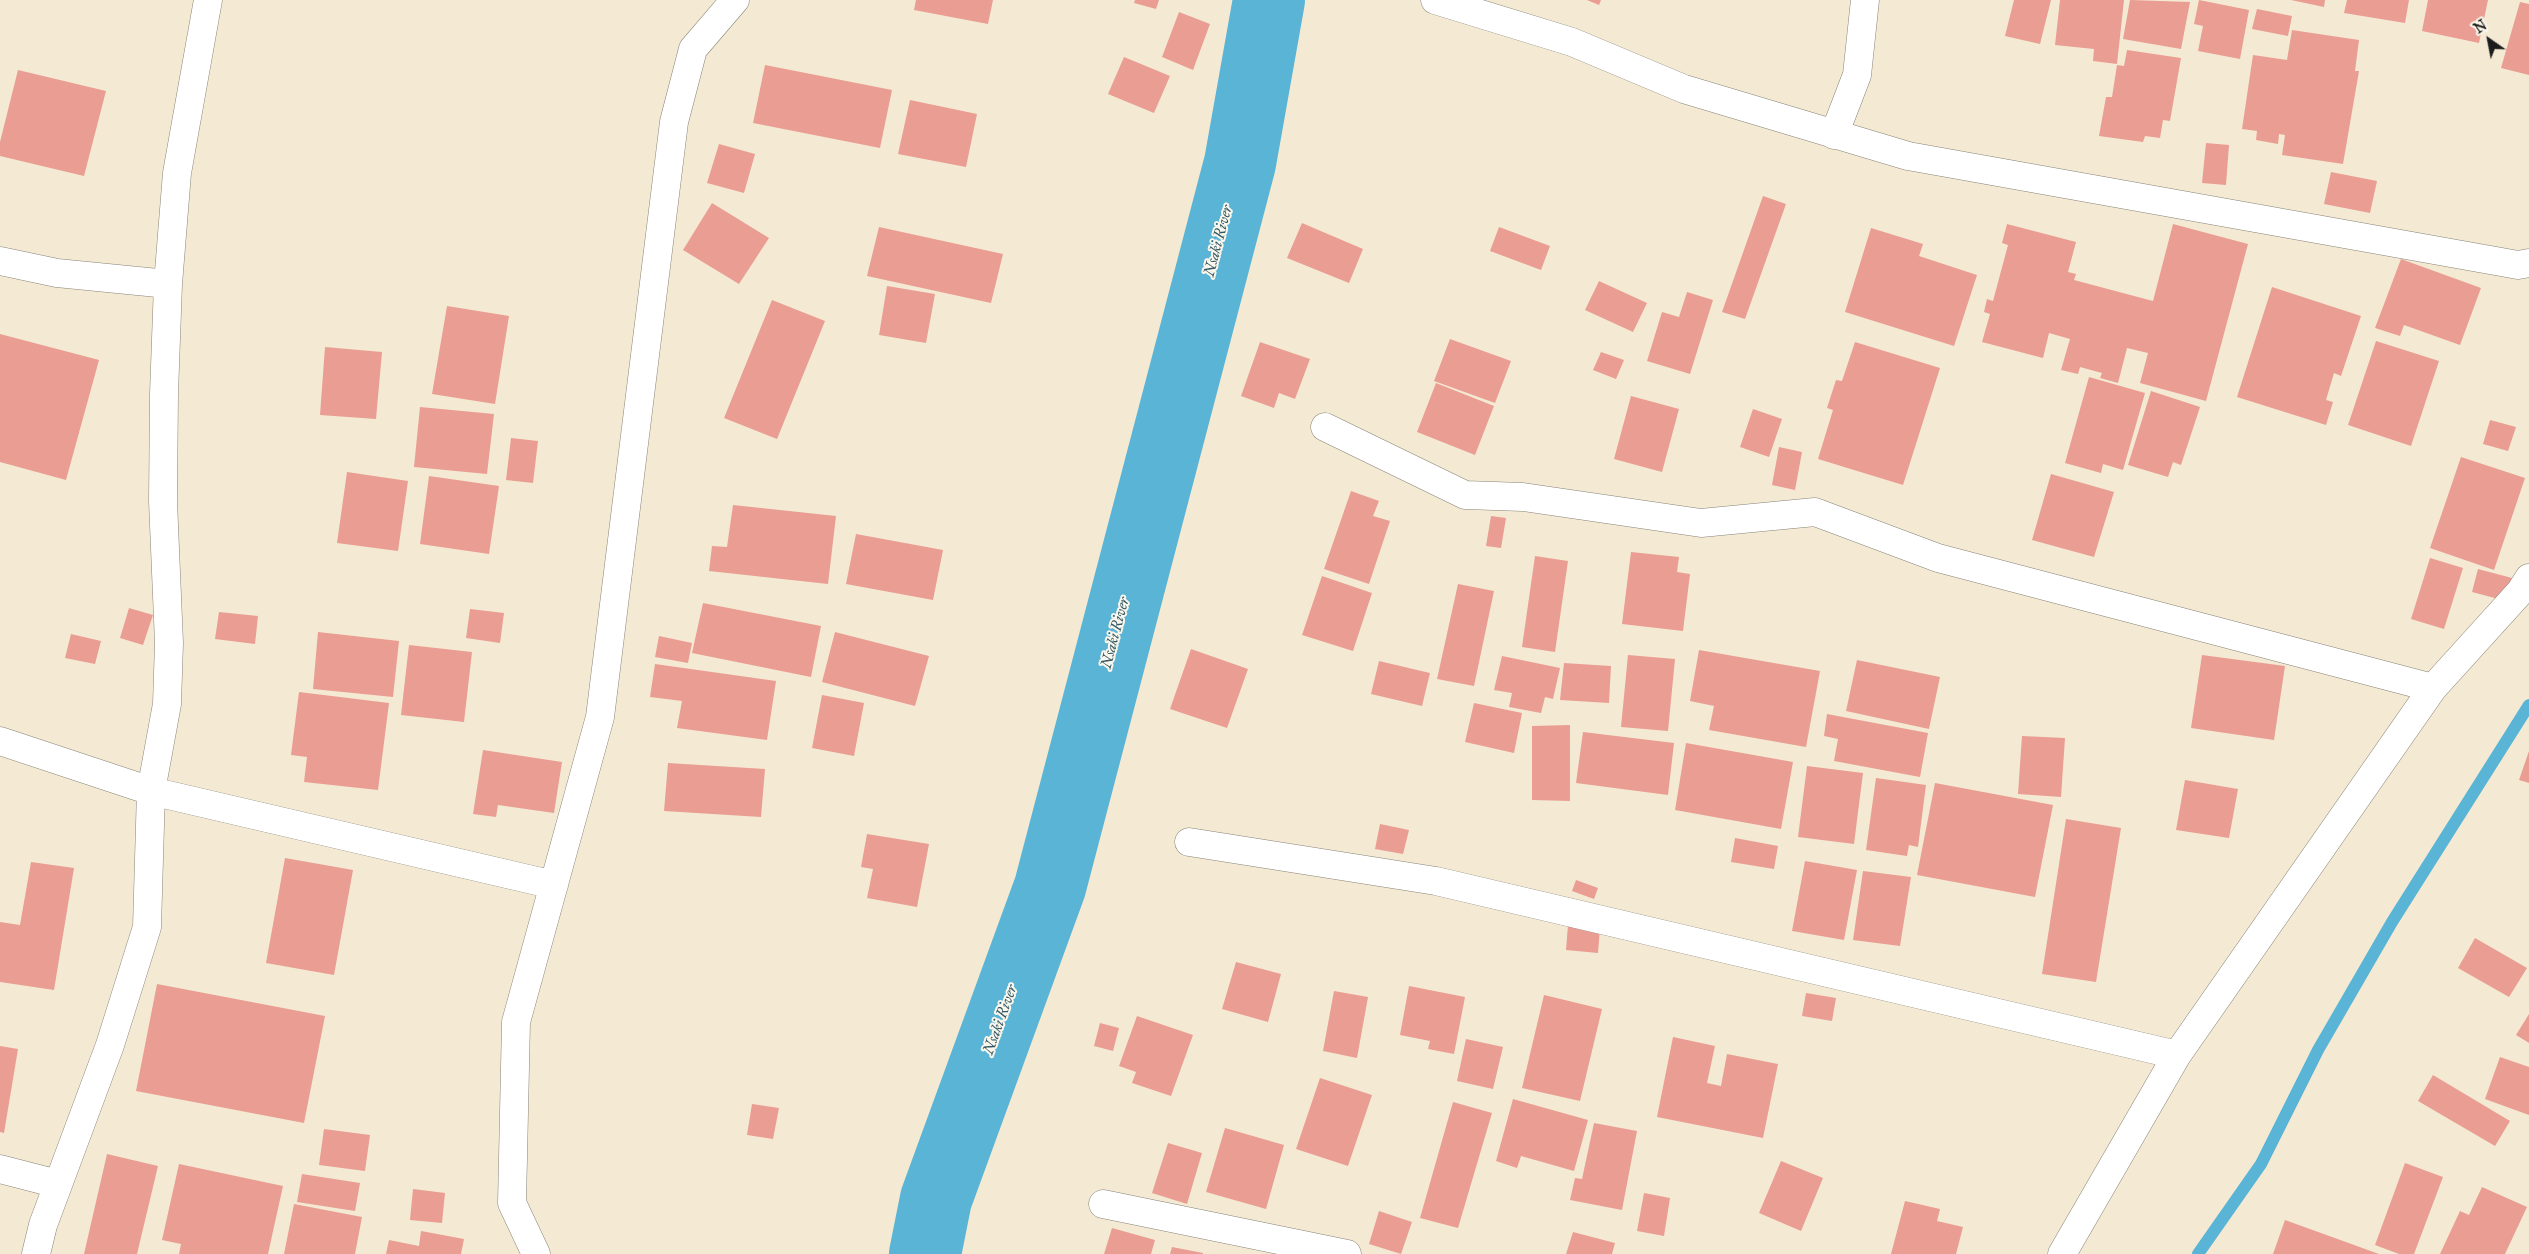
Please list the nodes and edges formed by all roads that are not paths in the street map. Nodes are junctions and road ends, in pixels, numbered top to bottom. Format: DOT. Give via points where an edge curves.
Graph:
graph roads {
  1 [pos="208,0"];
  2 [pos="735,0"];
  3 [pos="1435,0"];
  4 [pos="1865,0"];
  5 [pos="1834,134"];
  6 [pos="0,261"];
  7 [pos="2529,263"];
  8 [pos="168,284"];
  9 [pos="1325,428"];
  10 [pos="2529,578"];
  11 [pos="2432,688"];
  12 [pos="0,740"];
  13 [pos="151,791"];
  14 [pos="1189,842"];
  15 [pos="554,885"];
  16 [pos="2177,1055"];
  17 [pos="0,1169"];
  18 [pos="58,1184"];
  19 [pos="1103,1204"];
  20 [pos="36,1254"];
  21 [pos="536,1254"];
  22 [pos="1347,1254"];
  23 [pos="2062,1254"];
  1 -- 8 [label="street" via="177,173"];
  2 -- 15 [label="street" via="693,49 674,122 600,717"];
  3 -- 5 [label="street" via="1572,42 1684,89"];
  4 -- 5 [label="street" via="1857,75"];
  5 -- 7 [label="street" via="1908,156 2518,266"];
  6 -- 8 [label="street" via="57,273"];
  8 -- 13 [label="street" via="163,501 168,687"];
  9 -- 11 [label="street" via="1464,495 1523,497 1701,524 1815,512 1938,558"];
  10 -- 11 [label="street" via="2520,592"];
  11 -- 16 [label="street"];
  12 -- 13 [label="street"];
  13 -- 15 [label="street"];
  13 -- 18 [label="street" via="147,927 110,1045"];
  14 -- 16 [label="street" via="1436,881"];
  15 -- 21 [label="street" via="516,1022 512,1203"];
  16 -- 23 [label="street"];
  17 -- 18 [label="street"];
  18 -- 20 [label="street"];
  19 -- 22 [label="street"];
}
